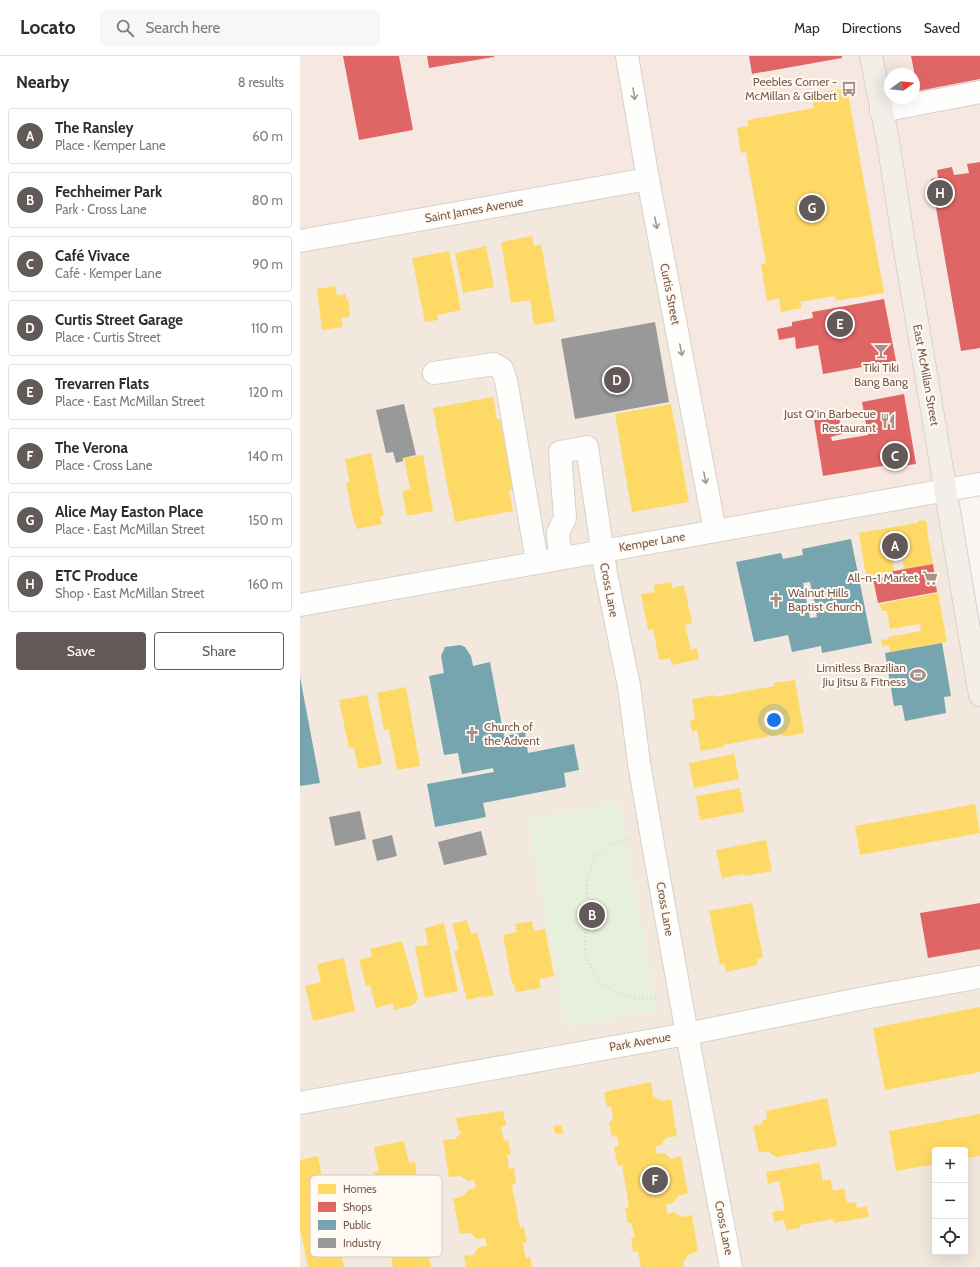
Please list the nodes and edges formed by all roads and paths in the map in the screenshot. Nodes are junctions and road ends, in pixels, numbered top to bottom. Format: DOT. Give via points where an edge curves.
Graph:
graph roads {
  1 [pos="627,56"];
  2 [pos="871,56"];
  3 [pos="980,92"];
  4 [pos="881,111"];
  5 [pos="648,179"];
  6 [pos="300,241"];
  7 [pos="434,373"];
  8 [pos="980,484"];
  9 [pos="945,490"];
  10 [pos="715,531"];
  11 [pos="602,551"];
  12 [pos="560,558"];
  13 [pos="537,562"];
  14 [pos="300,605"];
  15 [pos="980,695"];
  16 [pos="630,838"];
  17 [pos="980,977"];
  18 [pos="657,998"];
  19 [pos="687,1034"];
  20 [pos="300,1103"];
  21 [pos="731,1267"];
  1 -- 5 [label="street, Curtis Street, one-way"];
  2 -- 4 [label="main road, East McMillan Street"];
  3 -- 4 [label="street"];
  4 -- 9 [label="main road, East McMillan Street"];
  5 -- 6 [label="street, Saint James Avenue"];
  5 -- 10 [label="street, Curtis Street, one-way"];
  7 -- 13 [label="street" via="494,364 502,370 506,380"];
  8 -- 9 [label="street, Kemper Lane"];
  9 -- 10 [label="street, Kemper Lane"];
  9 -- 15 [label="main road, East McMillan Street"];
  10 -- 11 [label="street, Kemper Lane"];
  11 -- 12 [label="street, Kemper Lane"];
  11 -- 12 [label="street, Cross Lane" via="587,447 560,452 565,518 558,533"];
  11 -- 19 [label="street, Cross Lane" via="629,686 639,763"];
  12 -- 13 [label="street, Kemper Lane"];
  13 -- 14 [label="street, Kemper Lane"];
  16 -- 18 [label="path" via="610,845 596,856 587,878 585,954 597,978 615,992 636,998"];
  17 -- 19 [label="street, Park Avenue"];
  19 -- 20 [label="street, Park Avenue"];
  19 -- 21 [label="street, Cross Lane"];
}
